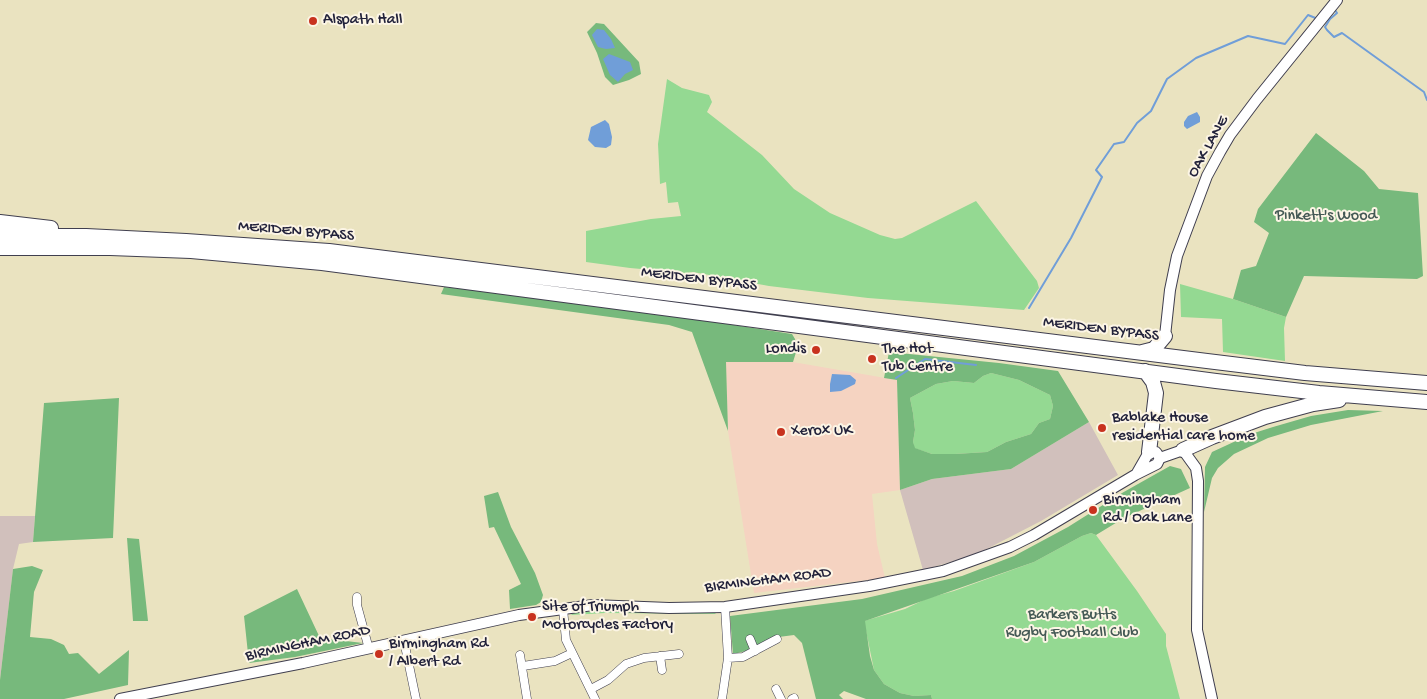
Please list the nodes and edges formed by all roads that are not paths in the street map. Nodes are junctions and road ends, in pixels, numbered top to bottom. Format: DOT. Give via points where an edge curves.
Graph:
graph roads {
  1 [pos="1335,2"];
  2 [pos="0,222"];
  3 [pos="0,236"];
  4 [pos="86,236"];
  5 [pos="0,248"];
  6 [pos="1165,336"];
  7 [pos="1141,353"];
  8 [pos="1176,357"];
  9 [pos="1145,371"];
  10 [pos="1427,383"];
  11 [pos="1362,397"];
  12 [pos="1427,402"];
  13 [pos="1183,450"];
  14 [pos="1153,459"];
  15 [pos="357,597"];
  16 [pos="725,607"];
  17 [pos="563,609"];
  18 [pos="750,639"];
  19 [pos="777,639"];
  20 [pos="404,641"];
  21 [pos="369,649"];
  22 [pos="756,651"];
  23 [pos="572,653"];
  24 [pos="520,654"];
  25 [pos="679,654"];
  26 [pos="660,656"];
  27 [pos="728,658"];
  28 [pos="523,666"];
  29 [pos="662,670"];
  30 [pos="591,689"];
  31 [pos="776,689"];
  32 [pos="120,699"];
  33 [pos="416,699"];
  34 [pos="527,699"];
  35 [pos="595,699"];
  36 [pos="722,699"];
  37 [pos="781,699"];
  38 [pos="1212,699"];
  1 -- 6 [label="main road, OAK LANE" via="1230,135 1207,176 1177,256"];
  2 -- 4 [label="highway" via="62,229"];
  3 -- 4 [label="highway, MERIDEN BYPASS"];
  4 -- 7 [label="highway, MERIDEN BYPASS" via="330,251"];
  5 -- 9 [label="highway, MERIDEN BYPASS" via="191,251 322,263"];
  6 -- 7 [label="highway" via="1154,349"];
  6 -- 8 [label="highway"];
  7 -- 8 [label="highway, MERIDEN BYPASS"];
  8 -- 10 [label="highway, MERIDEN BYPASS" via="1296,372"];
  9 -- 11 [label="highway, MERIDEN BYPASS"];
  9 -- 14 [label="highway" via="1156,393"];
  11 -- 12 [label="highway"];
  11 -- 13 [label="highway" via="1285,411"];
  13 -- 14 [label="main road, BIRMINGHAM ROAD"];
  13 -- 38 [label="main road" via="1196,468 1198,481 1197,630"];
  14 -- 16 [label="main road, BIRMINGHAM ROAD" via="1135,475 1010,548 944,571"];
  15 -- 21 [label="street"];
  16 -- 17 [label="main road, BIRMINGHAM ROAD" via="593,606"];
  16 -- 27 [label="street"];
  17 -- 20 [label="main road, BIRMINGHAM ROAD"];
  17 -- 23 [label="street" via="566,640"];
  18 -- 22 [label="street"];
  19 -- 22 [label="street"];
  20 -- 21 [label="main road, BIRMINGHAM ROAD"];
  20 -- 33 [label="street"];
  21 -- 32 [label="main road, BIRMINGHAM ROAD"];
  22 -- 27 [label="street" via="743,658"];
  23 -- 28 [label="street" via="555,661"];
  23 -- 30 [label="street"];
  24 -- 28 [label="street"];
  25 -- 26 [label="street"];
  26 -- 29 [label="street"];
  26 -- 30 [label="street" via="626,664 608,680"];
  27 -- 36 [label="street"];
  28 -- 34 [label="street"];
  30 -- 35 [label="street"];
  31 -- 37 [label="street"];
}
